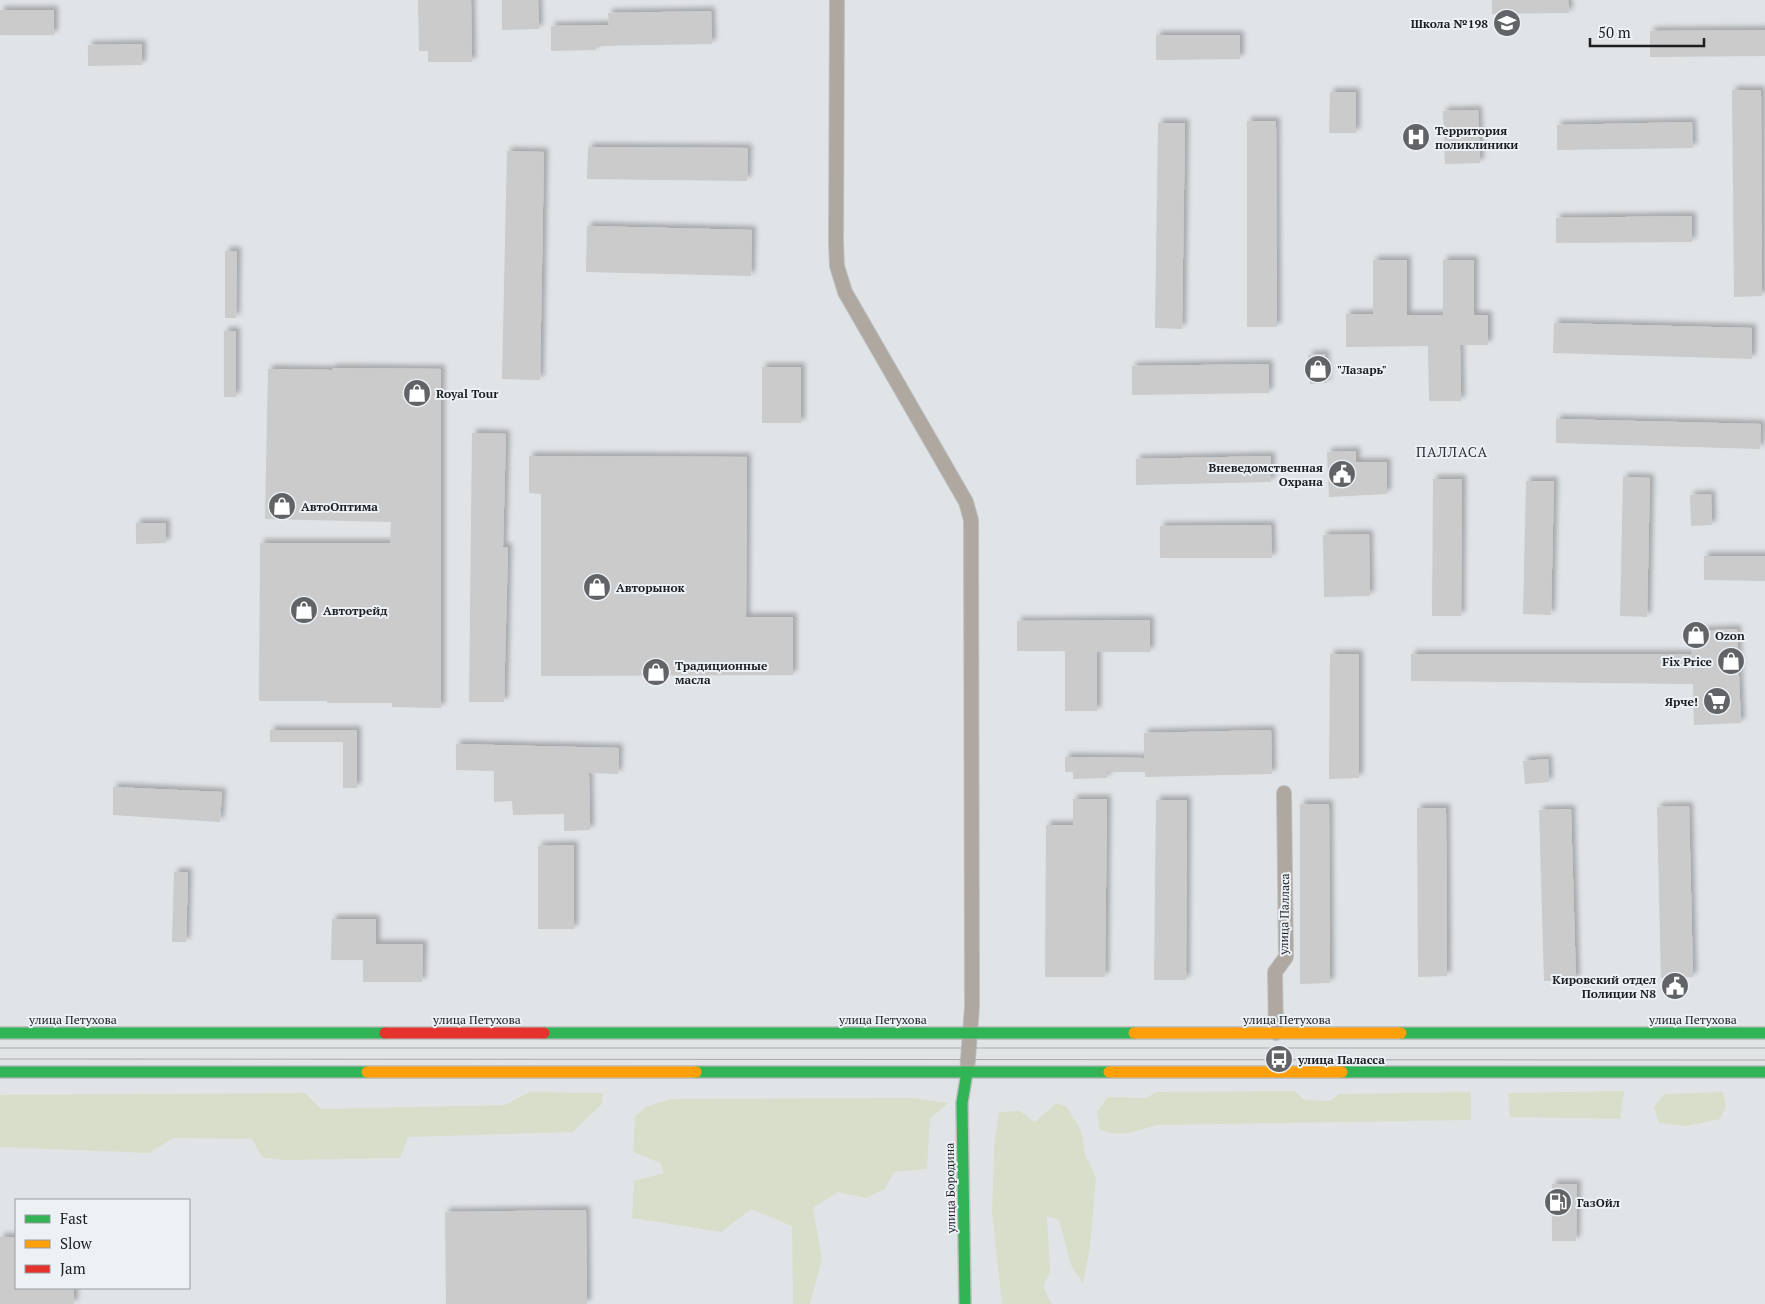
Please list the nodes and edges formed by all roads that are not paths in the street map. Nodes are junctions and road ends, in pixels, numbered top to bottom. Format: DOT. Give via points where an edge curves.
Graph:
graph roads {
  1 [pos="837,0"];
  2 [pos="1284,793"];
  3 [pos="0,1033"];
  4 [pos="970,1033"];
  5 [pos="1276,1033"];
  6 [pos="1765,1033"];
  7 [pos="0,1072"];
  8 [pos="967,1072"];
  9 [pos="1765,1072"];
  10 [pos="965,1304"];
  1 -- 4 [label="street" via="838,266 845,292 966,502 971,520"];
  2 -- 5 [label="street, улица Палласа" via="1286,957 1275,972"];
  3 -- 4 [label="main road, улица Петухова"];
  4 -- 5 [label="main road, улица Петухова"];
  4 -- 8 [label="street"];
  5 -- 6 [label="main road, улица Петухова"];
  7 -- 8 [label="main road"];
  8 -- 9 [label="main road"];
  8 -- 10 [label="main road, улица Бородина" via="962,1103"];
}
